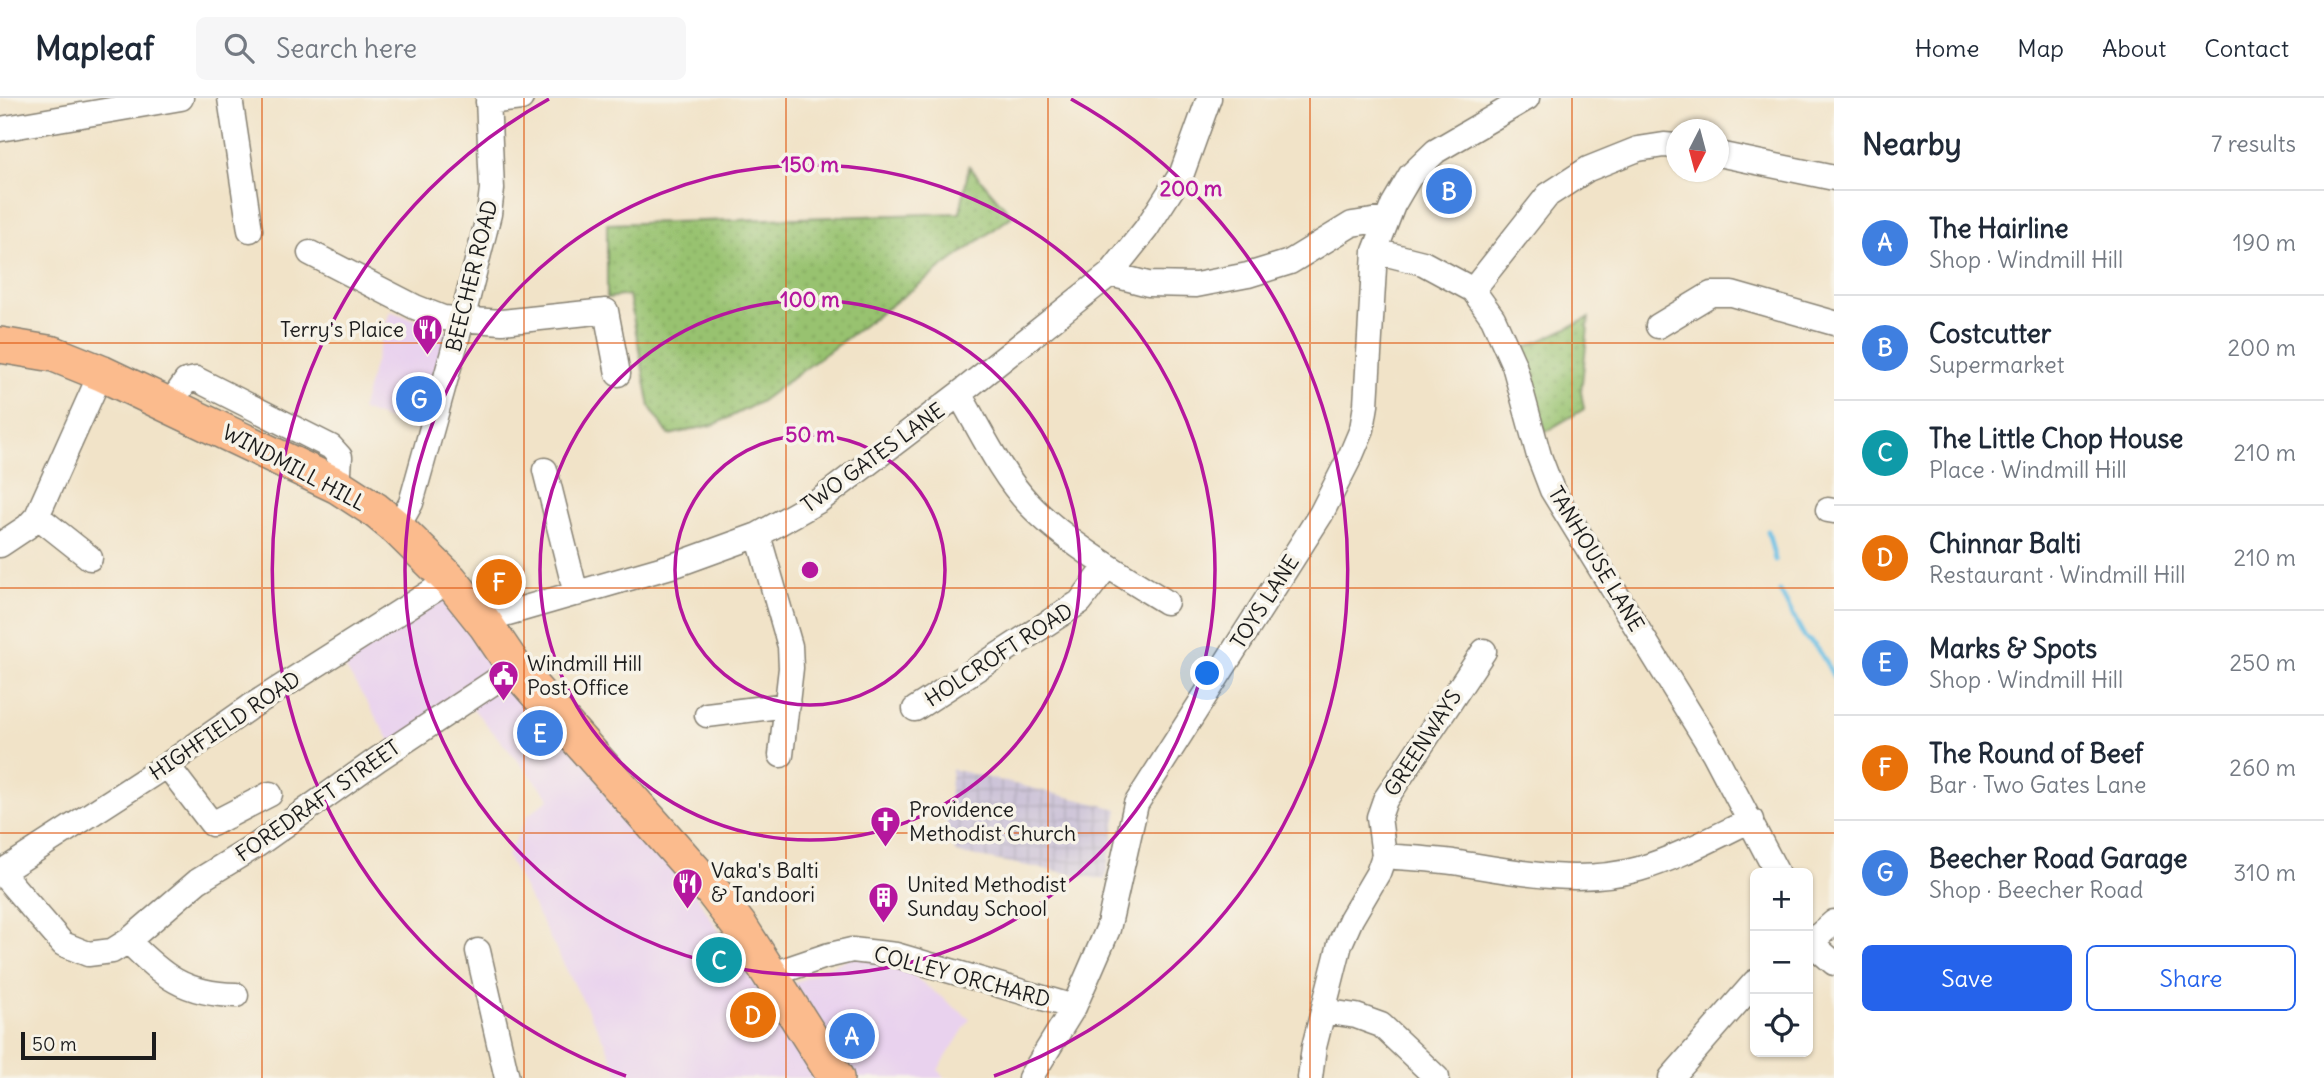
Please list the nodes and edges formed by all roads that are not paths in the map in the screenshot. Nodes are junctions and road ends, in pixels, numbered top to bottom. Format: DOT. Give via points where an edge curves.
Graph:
graph roads {
  1 [pos="181,98"];
  2 [pos="230,98"];
  3 [pos="521,98"];
  4 [pos="1209,98"];
  5 [pos="1527,98"];
  6 [pos="488,100"];
  7 [pos="0,129"];
  8 [pos="1666,145"];
  9 [pos="1729,156"];
  10 [pos="1834,178"];
  11 [pos="1386,219"];
  12 [pos="250,230"];
  13 [pos="1375,251"];
  14 [pos="310,253"];
  15 [pos="1110,274"];
  16 [pos="1473,290"];
  17 [pos="462,320"];
  18 [pos="1834,323"];
  19 [pos="1658,326"];
  20 [pos="0,345"];
  21 [pos="101,373"];
  22 [pos="618,374"];
  23 [pos="959,394"];
  24 [pos="545,470"];
  25 [pos="37,516"];
  26 [pos="397,528"];
  27 [pos="758,535"];
  28 [pos="0,545"];
  29 [pos="90,558"];
  30 [pos="1107,566"];
  31 [pos="450,580"];
  32 [pos="576,594"];
  33 [pos="1166,602"];
  34 [pos="486,625"];
  35 [pos="1484,651"];
  36 [pos="515,668"];
  37 [pos="788,705"];
  38 [pos="915,709"];
  39 [pos="707,715"];
  40 [pos="781,755"];
  41 [pos="167,765"];
  42 [pos="270,794"];
  43 [pos="1751,820"];
  44 [pos="1384,856"];
  45 [pos="1775,868"];
  46 [pos="1,873"];
  47 [pos="1834,922"];
  48 [pos="1813,939"];
  49 [pos="128,942"];
  50 [pos="1813,945"];
  51 [pos="478,951"];
  52 [pos="1834,963"];
  53 [pos="770,975"];
  54 [pos="1750,988"];
  55 [pos="236,995"];
  56 [pos="1074,1007"];
  57 [pos="1323,1011"];
  58 [pos="507,1078"];
  59 [pos="835,1078"];
  60 [pos="1030,1078"];
  61 [pos="1310,1078"];
  62 [pos="1437,1078"];
  63 [pos="1671,1078"];
  1 -- 7 [label="street"];
  2 -- 12 [label="street"];
  3 -- 6 [label="street"];
  4 -- 15 [label="street, TWO GATES LANE" via="1182,173"];
  5 -- 11 [label="street, TOYS LANE" via="1436,151 1410,176"];
  6 -- 17 [label="street, BEECHER ROAD" via="492,189"];
  8 -- 16 [label="street" via="1638,149 1588,169 1548,195"];
  9 -- 10 [label="street"];
  11 -- 13 [label="street, TOYS LANE"];
  11 -- 15 [label="street" via="1352,224 1290,262 1248,275 1196,285 1147,284"];
  13 -- 16 [label="street, TANHOUSE LANE" via="1423,263"];
  13 -- 56 [label="street, TOYS LANE" via="1369,370 1362,429 1352,455 1321,514 1136,804 1108,929"];
  14 -- 17 [label="street" via="415,307"];
  15 -- 23 [label="street, TWO GATES LANE"];
  16 -- 43 [label="street, TANHOUSE LANE" via="1493,318 1514,365 1552,490"];
  17 -- 22 [label="street" via="502,322 606,311"];
  17 -- 26 [label="street, BEECHER ROAD" via="411,503"];
  18 -- 19 [label="street" via="1732,294 1711,294"];
  20 -- 21 [label="highway, WINDMILL HILL" via="54,354"];
  21 -- 25 [label="street"];
  21 -- 26 [label="highway, WINDMILL HILL" via="338,486"];
  23 -- 27 [label="street, TWO GATES LANE" via="820,500"];
  23 -- 30 [label="street" via="1030,505"];
  24 -- 32 [label="street"];
  25 -- 28 [label="street"];
  25 -- 29 [label="street"];
  26 -- 31 [label="highway, WINDMILL HILL"];
  27 -- 32 [label="street, TWO GATES LANE"];
  27 -- 37 [label="street" via="790,646"];
  30 -- 33 [label="street"];
  30 -- 38 [label="street, HOLCROFT ROAD" via="1080,602"];
  31 -- 34 [label="highway, WINDMILL HILL"];
  31 -- 41 [label="street, HIGHFIELD ROAD"];
  32 -- 34 [label="street, TWO GATES LANE" via="501,615"];
  34 -- 36 [label="highway, WINDMILL HILL"];
  35 -- 44 [label="street, GREENWAYS" via="1385,800 1379,817"];
  36 -- 49 [label="street, FOREDRAFT STREET" via="198,881"];
  36 -- 53 [label="highway, WINDMILL HILL" via="714,893"];
  37 -- 39 [label="street"];
  37 -- 40 [label="street"];
  41 -- 42 [label="street" via="212,824"];
  41 -- 46 [label="street, HIGHFIELD ROAD"];
  43 -- 44 [label="street" via="1639,869 1611,874 1526,875"];
  43 -- 45 [label="street, TANHOUSE LANE"];
  44 -- 57 [label="street" via="1340,944"];
  46 -- 49 [label="street" via="62,944 88,954 112,951"];
  47 -- 48 [label="street"];
  49 -- 55 [label="street" via="159,972 185,986 213,995"];
  50 -- 52 [label="street"];
  51 -- 58 [label="street"];
  53 -- 56 [label="street, COLLEY ORCHARD" via="852,950 896,955"];
  53 -- 59 [label="highway, WINDMILL HILL"];
  54 -- 63 [label="street"];
  56 -- 60 [label="street, TOYS LANE"];
  57 -- 61 [label="street"];
  57 -- 62 [label="street" via="1381,1025"];
}
